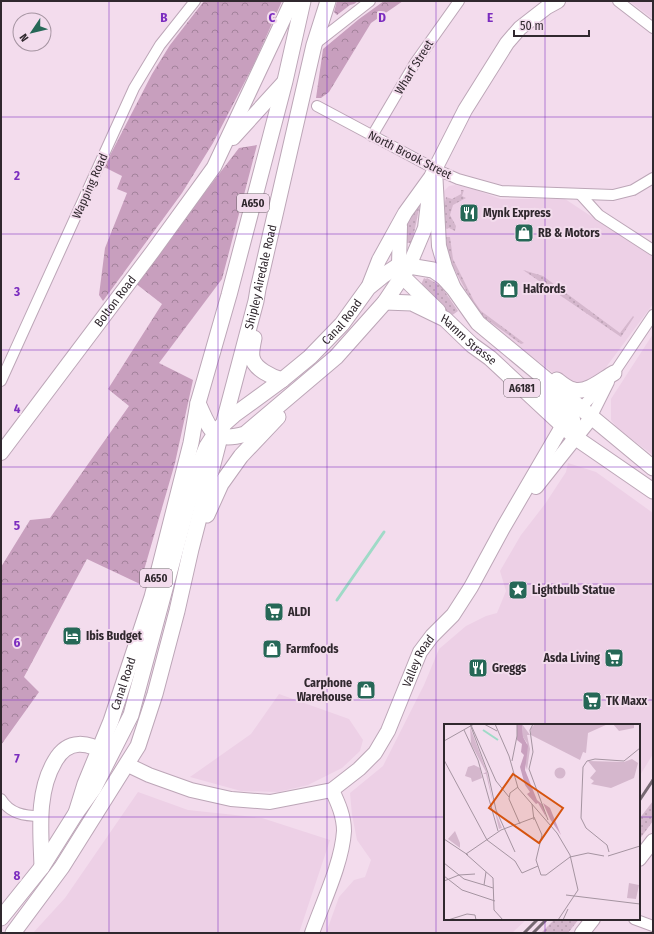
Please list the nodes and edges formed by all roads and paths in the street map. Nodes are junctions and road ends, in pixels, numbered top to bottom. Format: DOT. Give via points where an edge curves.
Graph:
graph roads {
  1 [pos="196,1"];
  2 [pos="292,1"];
  3 [pos="303,1"];
  4 [pos="328,1"];
  5 [pos="370,1"];
  6 [pos="459,1"];
  7 [pos="558,1"];
  8 [pos="618,1"];
  9 [pos="653,28"];
  10 [pos="314,44"];
  11 [pos="285,81"];
  12 [pos="317,106"];
  13 [pos="372,136"];
  14 [pos="224,147"];
  15 [pos="433,173"];
  16 [pos="653,178"];
  17 [pos="580,194"];
  18 [pos="400,223"];
  19 [pos="653,250"];
  20 [pos="403,269"];
  21 [pos="368,288"];
  22 [pos="454,289"];
  23 [pos="256,301"];
  24 [pos="385,302"];
  25 [pos="653,316"];
  26 [pos="445,319"];
  27 [pos="519,356"];
  28 [pos="614,372"];
  29 [pos="313,376"];
  30 [pos="282,380"];
  31 [pos="1,381"];
  32 [pos="198,403"];
  33 [pos="577,417"];
  34 [pos="219,432"];
  35 [pos="576,438"];
  36 [pos="1,453"];
  37 [pos="653,468"];
  38 [pos="653,491"];
  39 [pos="503,528"];
  40 [pos="191,549"];
  41 [pos="105,753"];
  42 [pos="128,764"];
  43 [pos="332,790"];
  44 [pos="1,799"];
  45 [pos="40,816"];
  46 [pos="653,841"];
  47 [pos="640,858"];
  48 [pos="42,867"];
  49 [pos="1,918"];
  50 [pos="592,920"];
  51 [pos="637,920"];
  52 [pos="653,926"];
  53 [pos="13,933"];
  54 [pos="312,933"];
  55 [pos="582,933"];
  1 -- 31 [label="street, Wapping Road" via="160,45 134,88"];
  2 -- 14 [label="street, Bolton Road"];
  3 -- 11 [label="main road, Shipley Airedale Road / A650"];
  4 -- 10 [label="main road, Shipley Airedale Road / A650"];
  5 -- 10 [label="street"];
  6 -- 13 [label="street, Wharf Street" via="416,63"];
  7 -- 15 [label="street, Canal Road" via="547,6 520,28 507,43 465,110"];
  8 -- 9 [label="street"];
  10 -- 11 [label="main road"];
  10 -- 23 [label="main road, Shipley Airedale Road / A650"];
  11 -- 14 [label="street, Bolton Road"];
  11 -- 32 [label="main road, Shipley Airedale Road / A650"];
  12 -- 13 [label="street, North Brook Street"];
  13 -- 15 [label="street, North Brook Street"];
  14 -- 36 [label="street, Bolton Road" via="214,167"];
  15 -- 17 [label="street, North Brook Street" via="501,191"];
  15 -- 18 [label="street, Canal Road"];
  15 -- 20 [label="street, Canal Road" via="425,228"];
  15 -- 22 [label="street" via="439,246"];
  16 -- 17 [label="street, North Brook Street" via="633,190 613,195"];
  17 -- 19 [label="street" via="599,215"];
  18 -- 20 [label="street"];
  18 -- 21 [label="street, Canal Road" via="379,260"];
  20 -- 21 [label="main road" via="384,275"];
  20 -- 22 [label="main road, Hamm Strasse / A6181" via="433,270"];
  20 -- 24 [label="main road, Canal Road"];
  20 -- 26 [label="main road, A6181"];
  21 -- 30 [label="main road, Canal Road" via="342,324 310,357"];
  22 -- 27 [label="main road, Hamm Strasse / A6181" via="478,323"];
  23 -- 30 [label="main road" via="252,358 258,367"];
  23 -- 34 [label="main road, Shipley Airedale Road / A650"];
  24 -- 26 [label="main road, Hamm Strasse / A6181" via="412,303"];
  24 -- 29 [label="main road, Canal Road" via="336,357"];
  25 -- 28 [label="street, Valley Road"];
  26 -- 33 [label="main road, Hamm Strasse / A6181" via="472,345"];
  27 -- 28 [label="main road" via="576,390 587,389"];
  27 -- 33 [label="main road, Hamm Strasse / A6181"];
  28 -- 33 [label="street, Valley Road"];
  29 -- 34 [label="main road, Canal Road" via="245,434 232,438"];
  29 -- 40 [label="main road, Canal Road" via="303,393 241,456 221,484"];
  30 -- 34 [label="main road, Canal Road" via="234,415"];
  32 -- 34 [label="main road" via="210,428"];
  32 -- 41 [label="main road, Canal Road / A650" via="191,443 152,597 111,721"];
  33 -- 35 [label="main road, Hamm Strasse / A6181"];
  33 -- 35 [label="street, Valley Road"];
  33 -- 37 [label="main road, Hamm Strasse / A6181"];
  33 -- 39 [label="street, Valley Road"];
  34 -- 40 [label="main road, Canal Road / A650"];
  34 -- 41 [label="main road, A650" via="207,446 196,470 131,715"];
  35 -- 38 [label="main road, Hamm Strasse / A6181"];
  35 -- 39 [label="street, Valley Road"];
  39 -- 43 [label="street, Valley Road" via="453,615 420,652 388,731 375,753"];
  40 -- 42 [label="main road, Canal Road / A650" via="153,701 138,746"];
  41 -- 42 [label="main road"];
  41 -- 45 [label="main road" via="88,745 78,744 68,747 57,756 44,785"];
  41 -- 48 [label="main road, A650" via="94,788"];
  42 -- 43 [label="street, Valley Road" via="149,775 191,790 231,799 270,802"];
  42 -- 53 [label="main road, Canal Road / A650" via="62,867"];
  43 -- 54 [label="street" via="340,808 344,830 339,860"];
  44 -- 45 [label="street" via="10,810 24,816"];
  45 -- 48 [label="main road"];
  46 -- 47 [label="street"];
  48 -- 49 [label="main road, A650"];
  50 -- 55 [label="street"];
  51 -- 52 [label="street"];
}
